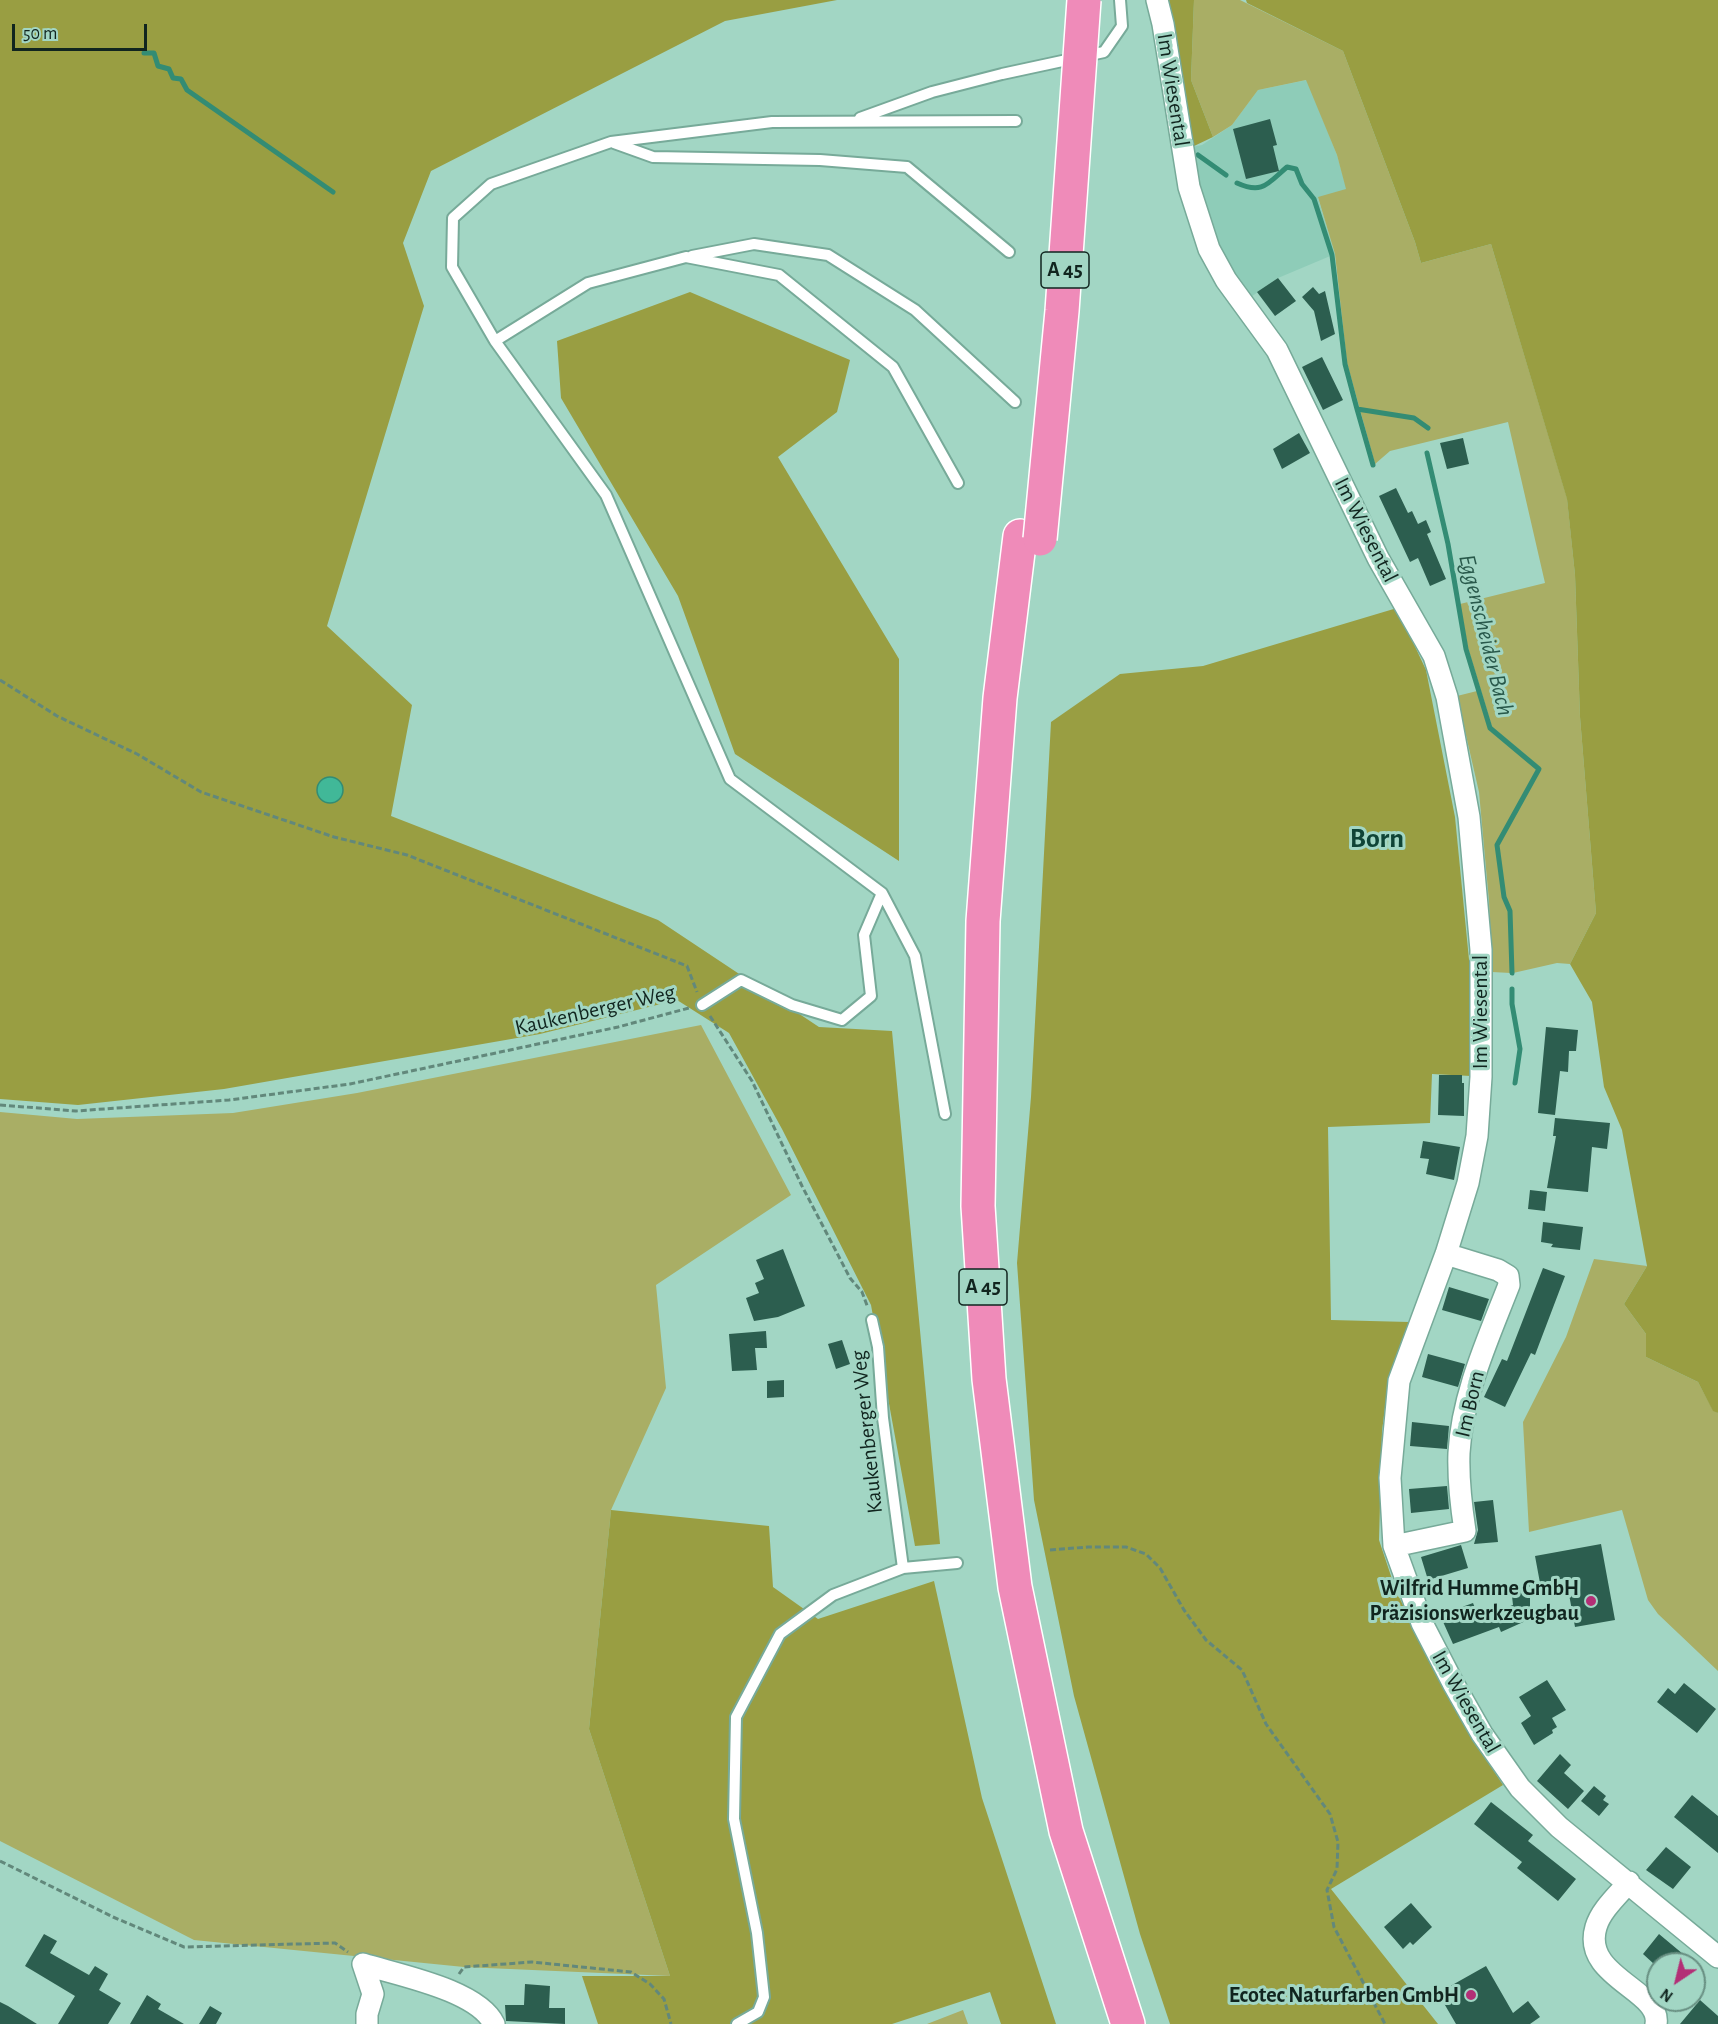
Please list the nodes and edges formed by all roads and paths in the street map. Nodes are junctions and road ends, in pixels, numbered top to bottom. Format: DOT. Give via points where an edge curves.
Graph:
graph roads {
  1 [pos="1070,0"];
  2 [pos="1084,0"];
  3 [pos="1120,0"];
  4 [pos="1157,0"];
  5 [pos="852,121"];
  6 [pos="1016,121"];
  7 [pos="611,142"];
  8 [pos="1009,252"];
  9 [pos="686,257"];
  10 [pos="495,341"];
  11 [pos="1015,402"];
  12 [pos="958,483"];
  13 [pos="1030,537"];
  14 [pos="0,680"];
  15 [pos="882,893"];
  16 [pos="702,1005"];
  17 [pos="0,1105"];
  18 [pos="945,1114"];
  19 [pos="1446,1254"];
  20 [pos="872,1320"];
  21 [pos="1394,1546"];
  22 [pos="1050,1550"];
  23 [pos="957,1563"];
  24 [pos="903,1568"];
  25 [pos="0,1861"];
  26 [pos="1629,1882"];
  27 [pos="1718,1957"];
  28 [pos="363,1964"];
  29 [pos="448,1991"];
  30 [pos="367,2024"];
  31 [pos="494,2024"];
  32 [pos="671,2024"];
  33 [pos="737,2024"];
  34 [pos="1128,2024"];
  35 [pos="1147,2024"];
  36 [pos="1385,2024"];
  37 [pos="1656,2024"];
  1 -- 13 [label="highway, A 45"];
  2 -- 13 [label="highway, A 45, bridge" via="1062,311"];
  3 -- 5 [label="lane" via="1122,26 1104,52 932,92"];
  4 -- 19 [label="street, Im Wiesental" via="1189,187 1209,249 1226,280 1277,350 1378,558 1434,656 1447,697 1469,817 1482,1000 1478,1136"];
  5 -- 6 [label="lane"];
  5 -- 7 [label="lane" via="772,122"];
  7 -- 8 [label="lane" via="653,157 820,160 907,167"];
  7 -- 10 [label="lane" via="491,184 453,218 452,267"];
  9 -- 10 [label="lane" via="588,283"];
  9 -- 11 [label="lane" via="754,244 828,255 915,310"];
  9 -- 12 [label="lane" via="779,275 893,367"];
  10 -- 15 [label="lane" via="606,495 730,779"];
  13 -- 34 [label="highway, A 45" via="1000,698 982,921 978,1206 989,1379 1014,1587 1066,1831"];
  13 -- 35 [label="highway, A 45" via="1002,927 998,1235 1005,1384 1026,1547 1046,1660 1082,1816"];
  14 -- 16 [label="path" via="57,716 137,754 201,792 334,837 407,855 687,966"];
  15 -- 16 [label="lane" via="864,935 871,996 842,1020 792,1005 741,980"];
  15 -- 18 [label="lane" via="915,956"];
  16 -- 17 [label="path, Kaukenberger Weg" via="618,1027 350,1084 229,1100 76,1111"];
  16 -- 20 [label="path, Kaukenberger Weg" via="752,1081 802,1186 850,1278 862,1292"];
  19 -- 21 [label="street, Im Wiesental" via="1399,1381 1390,1478"];
  19 -- 21 [label="street, Im Born" via="1498,1270 1508,1276 1509,1285 1477,1369 1462,1429 1459,1486 1465,1532"];
  20 -- 24 [label="lane, Kaukenberger Weg"];
  21 -- 26 [label="street, Im Wiesental" via="1422,1623 1499,1760 1520,1788 1559,1827"];
  22 -- 36 [label="path" via="1126,1547 1146,1554 1160,1568 1206,1640 1242,1670 1266,1724 1330,1814 1338,1842 1337,1869 1327,1890 1334,1928"];
  23 -- 24 [label="lane"];
  24 -- 33 [label="lane" via="833,1595 780,1634 736,1717 734,1820 757,1933 764,1997 758,2012"];
  25 -- 28 [label="path" via="184,1947 335,1943"];
  26 -- 27 [label="street, Im Wiesental"];
  26 -- 37 [label="street" via="1601,1915 1594,1938 1602,1964 1652,2008"];
  28 -- 29 [label="street"];
  28 -- 30 [label="street" via="373,1994"];
  29 -- 31 [label="street" via="476,2003"];
  29 -- 32 [label="path" via="464,1967 532,1962 631,1972 664,1999"];
}
